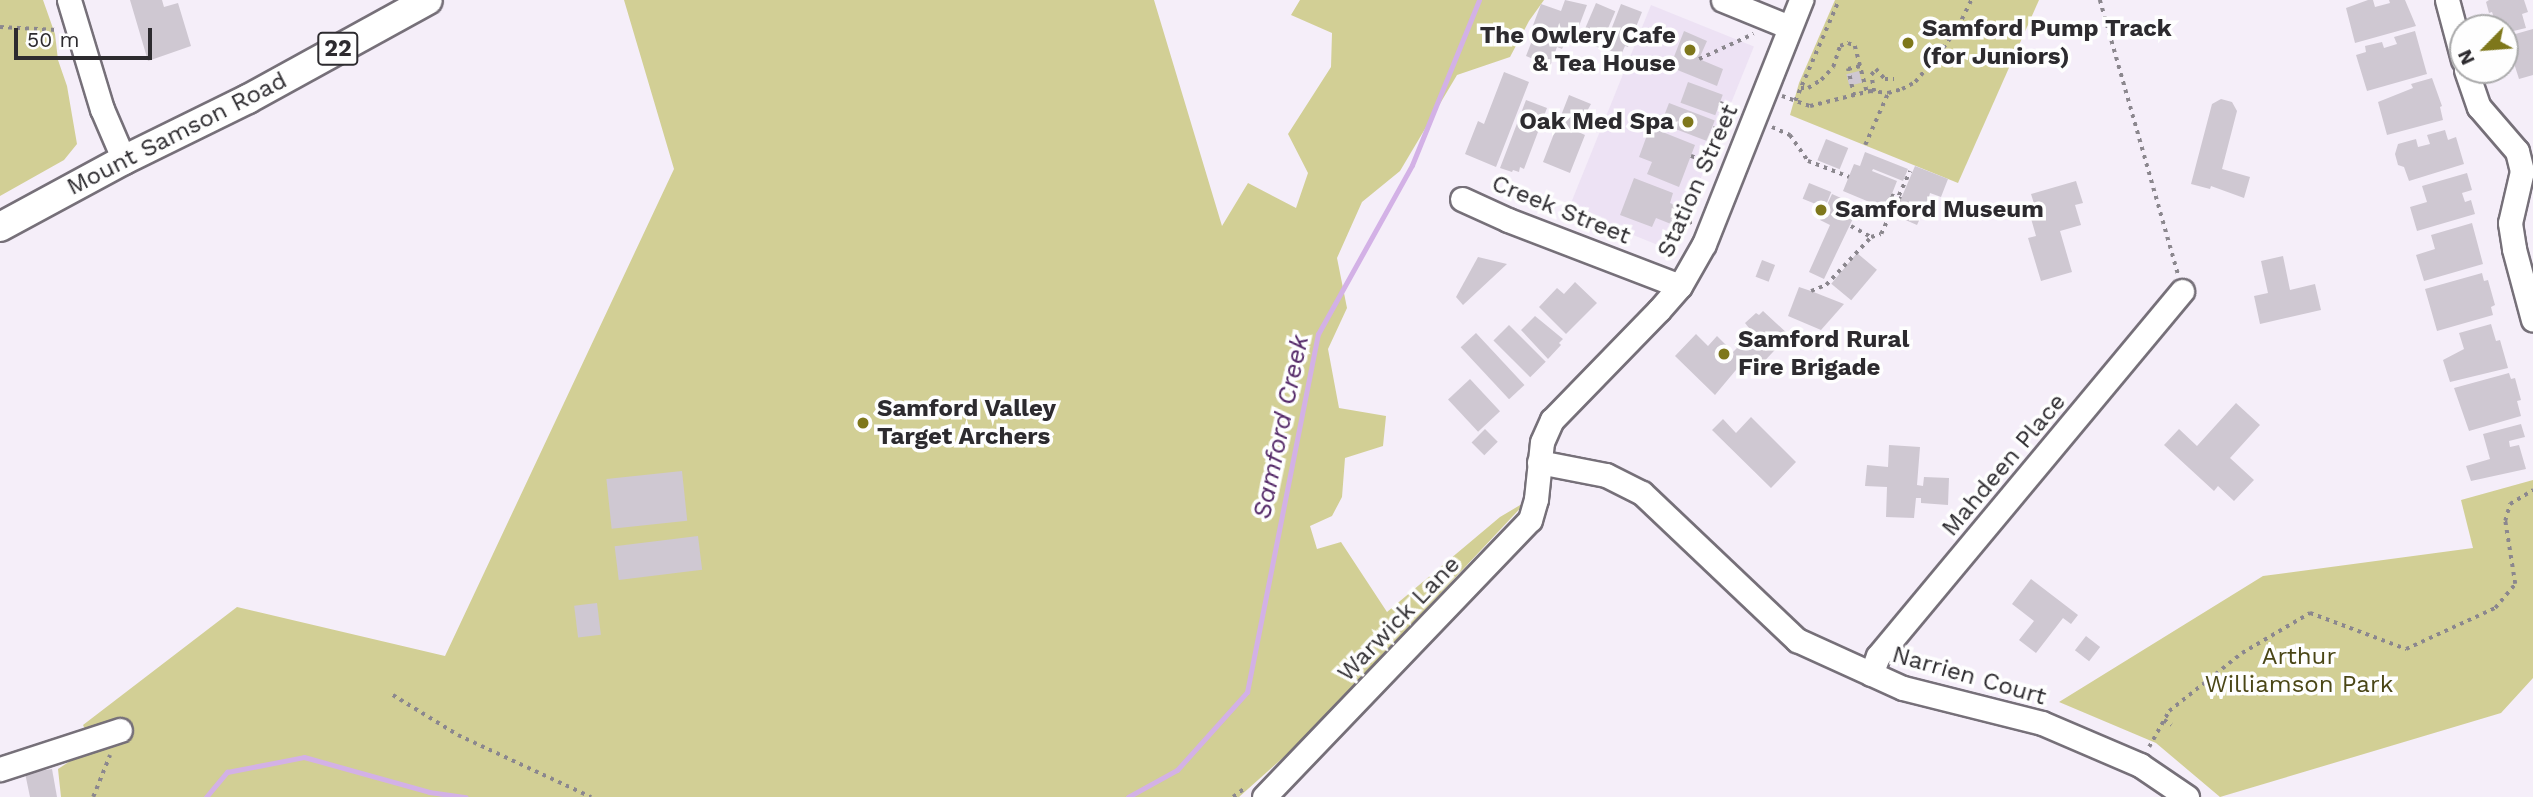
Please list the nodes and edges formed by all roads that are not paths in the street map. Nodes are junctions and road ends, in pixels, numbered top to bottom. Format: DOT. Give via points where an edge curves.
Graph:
graph roads {
  1 [pos="69,0"];
  2 [pos="428,0"];
  3 [pos="1723,0"];
  4 [pos="1801,0"];
  5 [pos="1789,27"];
  6 [pos="2471,84"];
  7 [pos="124,160"];
  8 [pos="1462,198"];
  9 [pos="0,228"];
  10 [pos="1680,285"];
  11 [pos="2182,291"];
  12 [pos="2533,320"];
  13 [pos="1539,462"];
  14 [pos="1871,674"];
  15 [pos="120,730"];
  16 [pos="0,769"];
  17 [pos="1264,797"];
  18 [pos="2187,797"];
  1 -- 7 [label="street" via="102,109"];
  2 -- 7 [label="main road, Mount Samson Road / 22" via="248,99"];
  3 -- 5 [label="street"];
  4 -- 5 [label="street, Station Street"];
  5 -- 10 [label="street, Station Street" via="1766,90 1745,115 1704,244"];
  6 -- 12 [label="street" via="2479,107 2518,151 2522,172 2510,223"];
  7 -- 9 [label="main road, Mount Samson Road / 22"];
  8 -- 10 [label="street, Creek Street"];
  10 -- 13 [label="street, Station Street" via="1552,420"];
  11 -- 14 [label="street, Mahdeen Place" via="1878,656"];
  13 -- 14 [label="street, Narrien Court" via="1606,475 1642,493 1797,640"];
  13 -- 17 [label="street, Warwick Lane" via="1530,520"];
  14 -- 18 [label="street, Narrien Court" via="1903,688 2021,715 2140,765"];
  15 -- 16 [label="street"];
}
